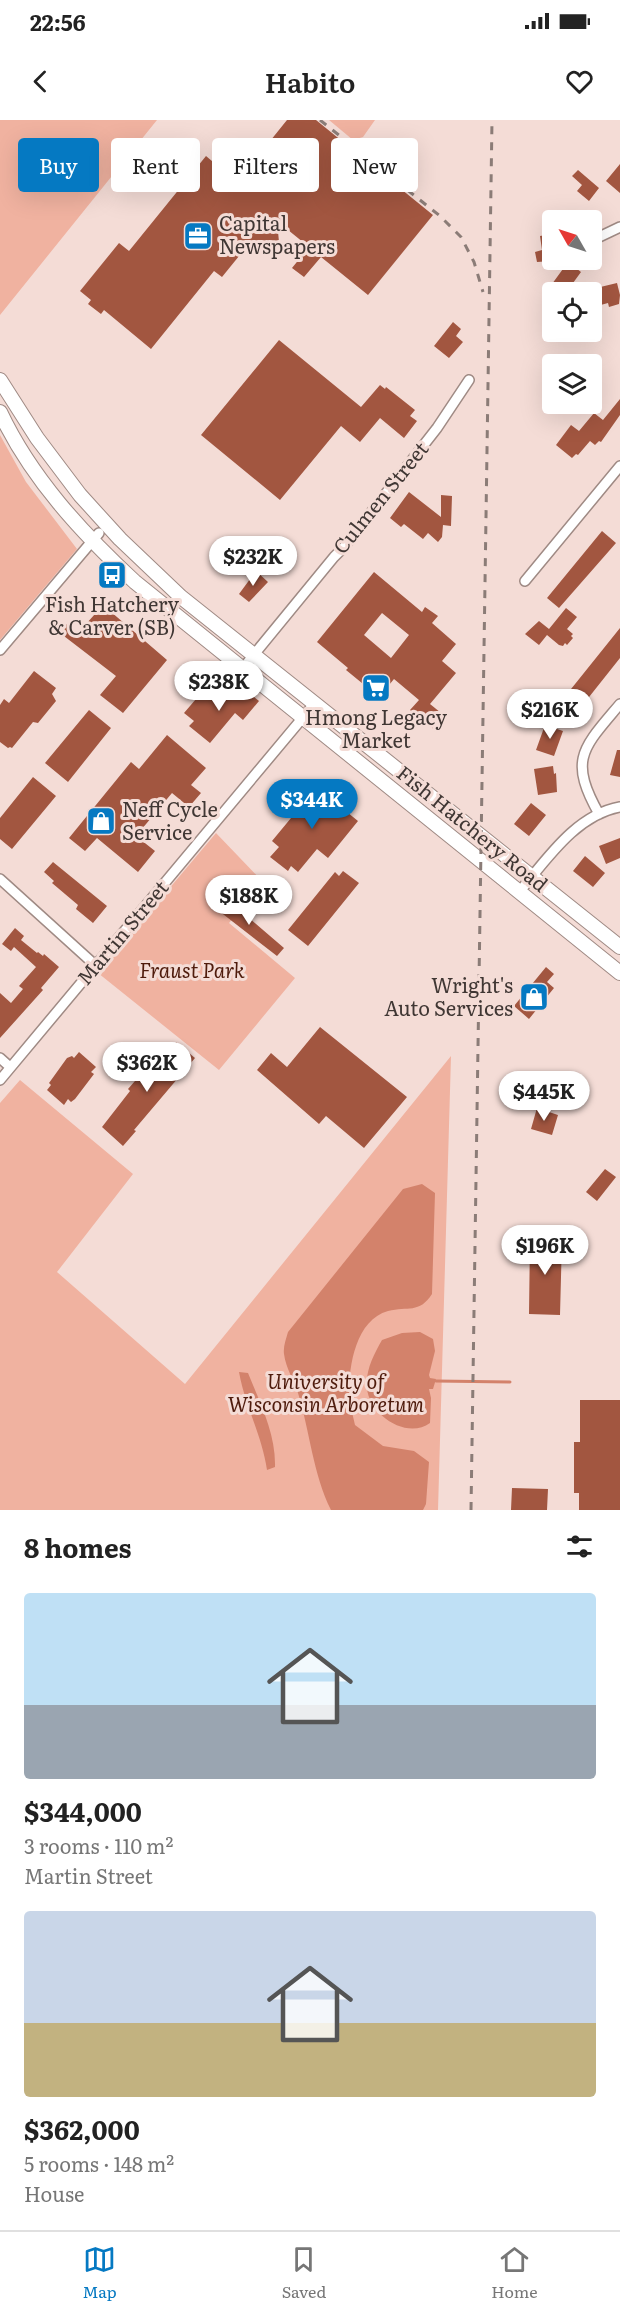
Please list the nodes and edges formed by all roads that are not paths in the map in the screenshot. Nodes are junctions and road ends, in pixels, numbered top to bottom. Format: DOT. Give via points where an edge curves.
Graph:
graph roads {
  1 [pos="620,226"];
  2 [pos="602,235"];
  3 [pos="0,380"];
  4 [pos="469,380"];
  5 [pos="0,412"];
  6 [pos="620,466"];
  7 [pos="95,537"];
  8 [pos="525,581"];
  9 [pos="0,650"];
  10 [pos="255,654"];
  11 [pos="243,668"];
  12 [pos="315,703"];
  13 [pos="620,704"];
  14 [pos="304,718"];
  15 [pos="620,807"];
  16 [pos="598,814"];
  17 [pos="532,877"];
  18 [pos="0,879"];
  19 [pos="520,891"];
  20 [pos="620,947"];
  21 [pos="95,965"];
  22 [pos="620,973"];
  23 [pos="0,1058"];
  24 [pos="10,1067"];
  25 [pos="0,1080"];
  1 -- 2 [label="street"];
  3 -- 10 [label="main road, Fish Hatchery Road" via="37,438 106,524 181,597"];
  4 -- 10 [label="street, Culmen Street" via="437,428"];
  5 -- 7 [label="main road, Fish Hatchery Road" via="45,486"];
  6 -- 8 [label="street"];
  7 -- 9 [label="street"];
  7 -- 11 [label="main road, Fish Hatchery Road" via="135,582"];
  10 -- 11 [label="street, Culmen Street"];
  10 -- 12 [label="main road, Fish Hatchery Road"];
  11 -- 14 [label="main road, Fish Hatchery Road"];
  12 -- 14 [label="street, Martin Street"];
  12 -- 17 [label="main road, Fish Hatchery Road"];
  13 -- 16 [label="street" via="585,750 581,767"];
  14 -- 19 [label="main road, Fish Hatchery Road"];
  14 -- 21 [label="street, Martin Street"];
  15 -- 16 [label="street"];
  16 -- 17 [label="street" via="561,843"];
  17 -- 19 [label="street"];
  17 -- 20 [label="main road, Fish Hatchery Road"];
  18 -- 21 [label="street"];
  19 -- 22 [label="main road, Fish Hatchery Road"];
  21 -- 24 [label="street, Martin Street"];
  23 -- 24 [label="street"];
  24 -- 25 [label="street, Martin Street"];
}
